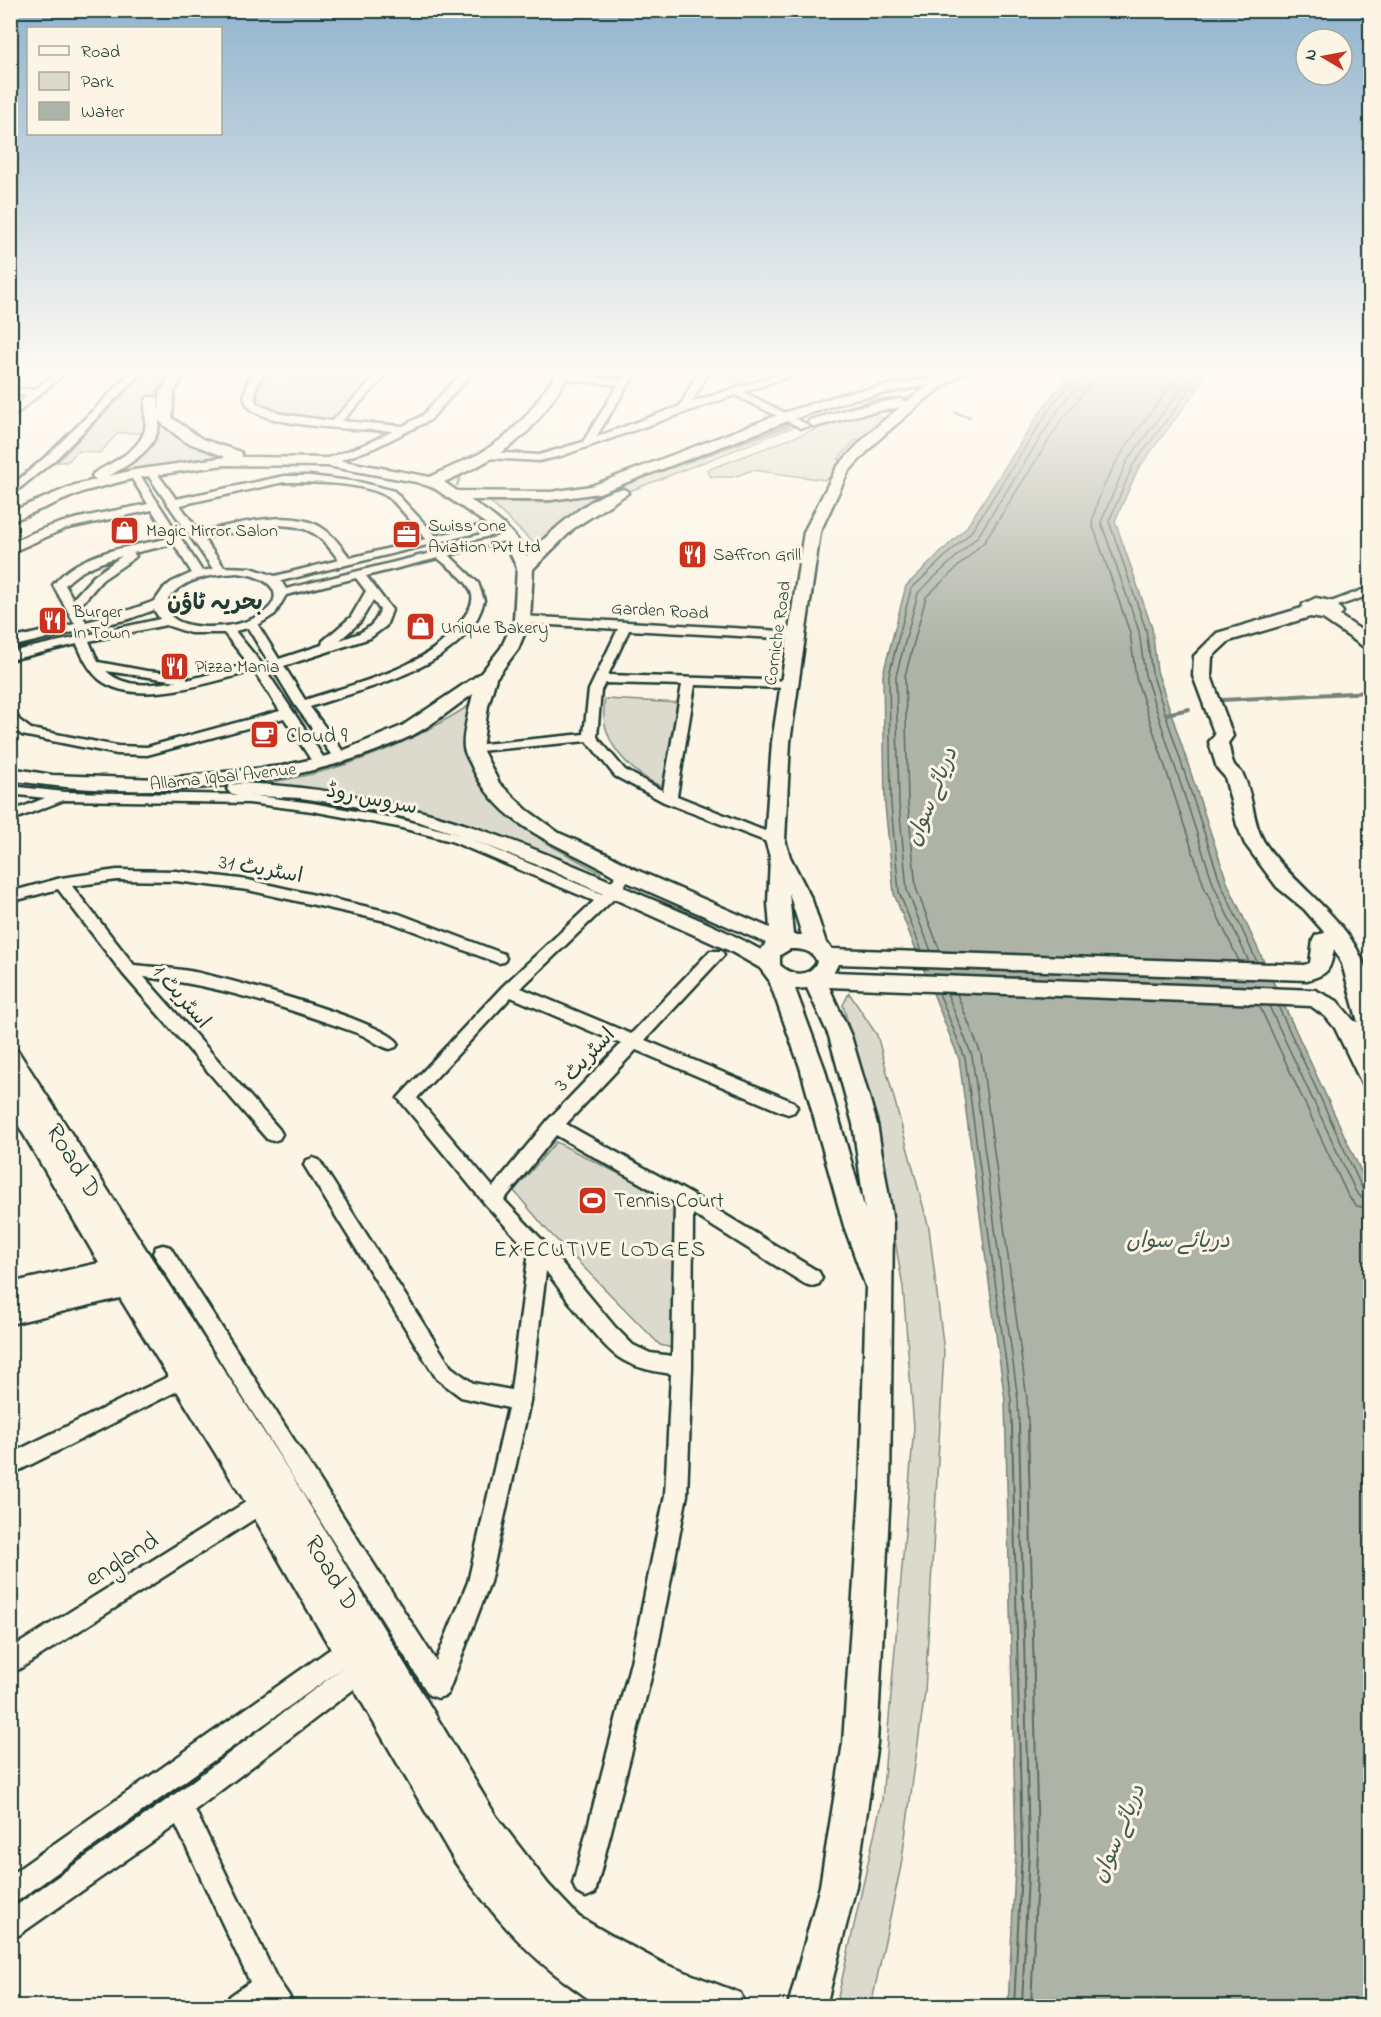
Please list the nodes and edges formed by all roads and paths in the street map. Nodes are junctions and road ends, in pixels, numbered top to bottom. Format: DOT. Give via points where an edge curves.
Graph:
graph roads {
  1 [pos="45,463"];
  2 [pos="121,463"];
  3 [pos="208,463"];
  4 [pos="333,463"];
  5 [pos="457,463"];
  6 [pos="468,463"];
  7 [pos="665,463"];
  8 [pos="703,463"];
  9 [pos="849,463"];
  10 [pos="150,471"];
  11 [pos="134,474"];
  12 [pos="425,480"];
  13 [pos="80,488"];
  14 [pos="10,493"];
  15 [pos="455,495"];
  16 [pos="174,503"];
  17 [pos="154,506"];
  18 [pos="10,518"];
  19 [pos="502,531"];
  20 [pos="194,536"];
  21 [pos="178,540"];
  22 [pos="434,541"];
  23 [pos="10,550"];
  24 [pos="137,551"];
  25 [pos="441,554"];
  26 [pos="347,562"];
  27 [pos="525,568"];
  28 [pos="221,571"];
  29 [pos="359,574"];
  30 [pos="199,575"];
  31 [pos="273,580"];
  32 [pos="372,591"];
  33 [pos="1371,591"];
  34 [pos="282,593"];
  35 [pos="159,604"];
  36 [pos="71,609"];
  37 [pos="1331,611"];
  38 [pos="522,620"];
  39 [pos="168,621"];
  40 [pos="251,624"];
  41 [pos="625,626"];
  42 [pos="227,629"];
  43 [pos="82,632"];
  44 [pos="796,635"];
  45 [pos="1371,635"];
  46 [pos="10,643"];
  47 [pos="1371,643"];
  48 [pos="320,650"];
  49 [pos="10,656"];
  50 [pos="277,664"];
  51 [pos="257,666"];
  52 [pos="487,677"];
  53 [pos="601,679"];
  54 [pos="689,681"];
  55 [pos="789,684"];
  56 [pos="302,705"];
  57 [pos="287,713"];
  58 [pos="10,715"];
  59 [pos="590,737"];
  60 [pos="473,749"];
  61 [pos="341,758"];
  62 [pos="320,763"];
  63 [pos="10,774"];
  64 [pos="158,785"];
  65 [pos="10,790"];
  66 [pos="31,793"];
  67 [pos="64,796"];
  68 [pos="669,799"];
  69 [pos="10,800"];
  70 [pos="10,817"];
  71 [pos="778,848"];
  72 [pos="61,883"];
  73 [pos="615,888"];
  74 [pos="1295,893"];
  75 [pos="10,897"];
  76 [pos="1324,940"];
  77 [pos="783,943"];
  78 [pos="821,951"];
  79 [pos="716,955"];
  80 [pos="498,958"];
  81 [pos="129,970"];
  82 [pos="774,970"];
  83 [pos="814,979"];
  84 [pos="856,982"];
  85 [pos="509,990"];
  86 [pos="831,1017"];
  87 [pos="1371,1024"];
  88 [pos="632,1041"];
  89 [pos="390,1043"];
  90 [pos="1355,1044"];
  91 [pos="10,1057"];
  92 [pos="1371,1078"];
  93 [pos="10,1089"];
  94 [pos="788,1107"];
  95 [pos="554,1125"];
  96 [pos="273,1134"];
  97 [pos="313,1165"];
  98 [pos="684,1199"];
  99 [pos="493,1200"];
  100 [pos="539,1249"];
  101 [pos="140,1270"];
  102 [pos="812,1278"];
  103 [pos="879,1287"];
  104 [pos="10,1294"];
  105 [pos="10,1313"];
  106 [pos="682,1367"];
  107 [pos="184,1378"];
  108 [pos="520,1401"];
  109 [pos="13,1463"];
  110 [pos="262,1503"];
  111 [pos="366,1652"];
  112 [pos="10,1663"];
  113 [pos="180,1806"];
  114 [pos="586,1884"];
  115 [pos="10,1891"];
  116 [pos="10,1926"];
  117 [pos="273,1997"];
  118 [pos="240,2007"];
  119 [pos="643,2007"];
  120 [pos="727,2007"];
  121 [pos="807,2007"];
  1 -- 14 [label="street"];
  2 -- 13 [label="street"];
  3 -- 10 [label="street, Allama Iqbal Avenue"];
  4 -- 12 [label="street, Allama Iqbal Avenue"];
  5 -- 12 [label="street"];
  6 -- 12 [label="street"];
  7 -- 15 [label="street" via="594,490 551,496"];
  8 -- 27 [label="street" via="595,505 573,519"];
  9 -- 44 [label="street, Corniche Road" via="812,532"];
  10 -- 11 [label="street, Allama Iqbal Avenue"];
  10 -- 16 [label="street"];
  11 -- 13 [label="street, Allama Iqbal Avenue"];
  11 -- 17 [label="street"];
  12 -- 15 [label="street, Allama Iqbal Avenue"];
  13 -- 18 [label="street, Allama Iqbal Avenue"];
  15 -- 19 [label="street, Allama Iqbal Avenue"];
  16 -- 20 [label="street"];
  16 -- 22 [label="street" via="284,479 359,485 390,494"];
  17 -- 21 [label="street"];
  17 -- 23 [label="street" via="47,531 26,538"];
  19 -- 22 [label="street"];
  19 -- 25 [label="street"];
  19 -- 27 [label="street, Allama Iqbal Avenue" via="514,544"];
  20 -- 26 [label="street" via="238,528 329,541"];
  20 -- 28 [label="street"];
  21 -- 24 [label="street"];
  21 -- 30 [label="street"];
  22 -- 26 [label="street"];
  24 -- 36 [label="street" via="98,578"];
  24 -- 36 [label="street" via="92,561 63,578 59,585"];
  25 -- 29 [label="street"];
  25 -- 56 [label="street" via="476,589 479,602 469,622 451,643 417,664"];
  26 -- 31 [label="street"];
  27 -- 38 [label="street, Allama Iqbal Avenue"];
  28 -- 30 [label="street"];
  28 -- 31 [label="street" via="251,572"];
  29 -- 32 [label="street"];
  29 -- 34 [label="street"];
  30 -- 35 [label="street" via="172,588"];
  31 -- 34 [label="street"];
  32 -- 48 [label="street" via="356,619"];
  32 -- 48 [label="street" via="386,610 382,623 366,635"];
  33 -- 37 [label="street"];
  34 -- 40 [label="street" via="273,610"];
  35 -- 39 [label="street"];
  35 -- 43 [label="street"];
  36 -- 43 [label="street"];
  37 -- 45 [label="street"];
  37 -- 47 [label="street"];
  37 -- 74 [label="street" via="1311,610 1223,637 1203,656 1202,676 1224,736 1218,742 1226,768 1234,775 1247,825 1255,844"];
  38 -- 41 [label="street, Garden Road"];
  38 -- 52 [label="street, Allama Iqbal Avenue" via="510,649"];
  39 -- 42 [label="street" via="193,630"];
  39 -- 43 [label="street"];
  40 -- 42 [label="street"];
  40 -- 50 [label="street"];
  41 -- 44 [label="street, Garden Road"];
  41 -- 53 [label="street"];
  42 -- 51 [label="street"];
  43 -- 46 [label="street"];
  43 -- 49 [label="street"];
  43 -- 51 [label="street" via="94,665 108,680 127,687 157,688"];
  44 -- 55 [label="street, Corniche Road"];
  48 -- 50 [label="street"];
  50 -- 56 [label="street"];
  51 -- 57 [label="street"];
  52 -- 60 [label="street"];
  52 -- 61 [label="street, Allama Iqbal Avenue" via="408,730"];
  53 -- 54 [label="street"];
  53 -- 59 [label="street" via="595,690"];
  54 -- 55 [label="street"];
  54 -- 68 [label="street"];
  55 -- 71 [label="street, Corniche Road" via="781,742"];
  56 -- 61 [label="street"];
  57 -- 58 [label="street" via="147,752 27,732"];
  57 -- 62 [label="street"];
  59 -- 60 [label="street"];
  59 -- 68 [label="street" via="620,773"];
  60 -- 73 [label="street" via="491,786 552,837 602,860"];
  61 -- 62 [label="street, Allama Iqbal Avenue"];
  62 -- 64 [label="street, Allama Iqbal Avenue" via="282,772"];
  63 -- 64 [label="street, Allama Iqbal Avenue" via="52,781"];
  64 -- 73 [label="street" via="289,791 363,801 486,836"];
  65 -- 66 [label="street, سروس روڈ"];
  66 -- 67 [label="street, سروس روڈ"];
  66 -- 69 [label="street"];
  67 -- 70 [label="street"];
  67 -- 73 [label="street, سروس روڈ" via="249,799 312,807 456,838"];
  68 -- 71 [label="street"];
  71 -- 77 [label="street, Corniche Road"];
  71 -- 78 [label="street" via="793,875"];
  72 -- 75 [label="street, اسٹریٹ 31"];
  72 -- 80 [label="street, اسٹریٹ 31" via="141,875 248,885 394,918"];
  72 -- 81 [label="street, اسٹریٹ 1"];
  73 -- 77 [label="street" via="760,931"];
  73 -- 82 [label="street" via="738,946"];
  73 -- 85 [label="street"];
  74 -- 76 [label="street" via="1299,909"];
  74 -- 87 [label="street" via="1316,909 1341,941 1357,975"];
  76 -- 78 [label="street" via="1320,967 1297,974 861,958"];
  76 -- 90 [label="street" via="1335,950 1351,988"];
  77 -- 78 [label="street" via="800,941"];
  77 -- 82 [label="street" via="772,949"];
  78 -- 83 [label="street" via="826,969"];
  79 -- 88 [label="street, اسٹریٹ 3"];
  81 -- 89 [label="street" via="188,976 232,986 366,1030"];
  81 -- 96 [label="street, اسٹریٹ 1"];
  82 -- 83 [label="street" via="796,981"];
  82 -- 103 [label="street" via="812,1068 857,1226"];
  83 -- 84 [label="street"];
  83 -- 86 [label="street"];
  84 -- 86 [label="street" via="834,993 829,1007"];
  84 -- 90 [label="street" via="1315,998 1330,1006"];
  85 -- 88 [label="street"];
  85 -- 99 [label="street" via="408,1098"];
  86 -- 103 [label="street" via="865,1124 880,1223"];
  88 -- 94 [label="street"];
  88 -- 95 [label="street, اسٹریٹ 3"];
  90 -- 92 [label="street"];
  91 -- 101 [label="street, Road D"];
  93 -- 101 [label="street, Road D" via="63,1181"];
  95 -- 98 [label="street"];
  95 -- 99 [label="street, اسٹریٹ 3"];
  97 -- 108 [label="street" via="444,1373 468,1391"];
  98 -- 102 [label="street"];
  98 -- 106 [label="street"];
  99 -- 100 [label="street"];
  100 -- 106 [label="street" via="626,1351 647,1361"];
  100 -- 108 [label="street"];
  101 -- 104 [label="street"];
  101 -- 105 [label="street"];
  101 -- 107 [label="street, Road D"];
  101 -- 108 [label="street" via="438,1686 479,1582"];
  101 -- 111 [label="street, Road D" via="281,1486"];
  103 -- 121 [label="street" via="875,1492 860,1743 838,1886"];
  106 -- 114 [label="street" via="676,1495 643,1662"];
  107 -- 109 [label="street"];
  107 -- 110 [label="street, Road D"];
  110 -- 111 [label="street, Road D"];
  110 -- 112 [label="street, england"];
  111 -- 113 [label="street"];
  111 -- 115 [label="street"];
  111 -- 119 [label="street, Road D" via="468,1854 553,1953 583,1976"];
  111 -- 120 [label="street, Road D" via="484,1828 552,1917 567,1930 654,1979"];
  113 -- 116 [label="street"];
  113 -- 117 [label="street"];
  117 -- 118 [label="street"];
}
